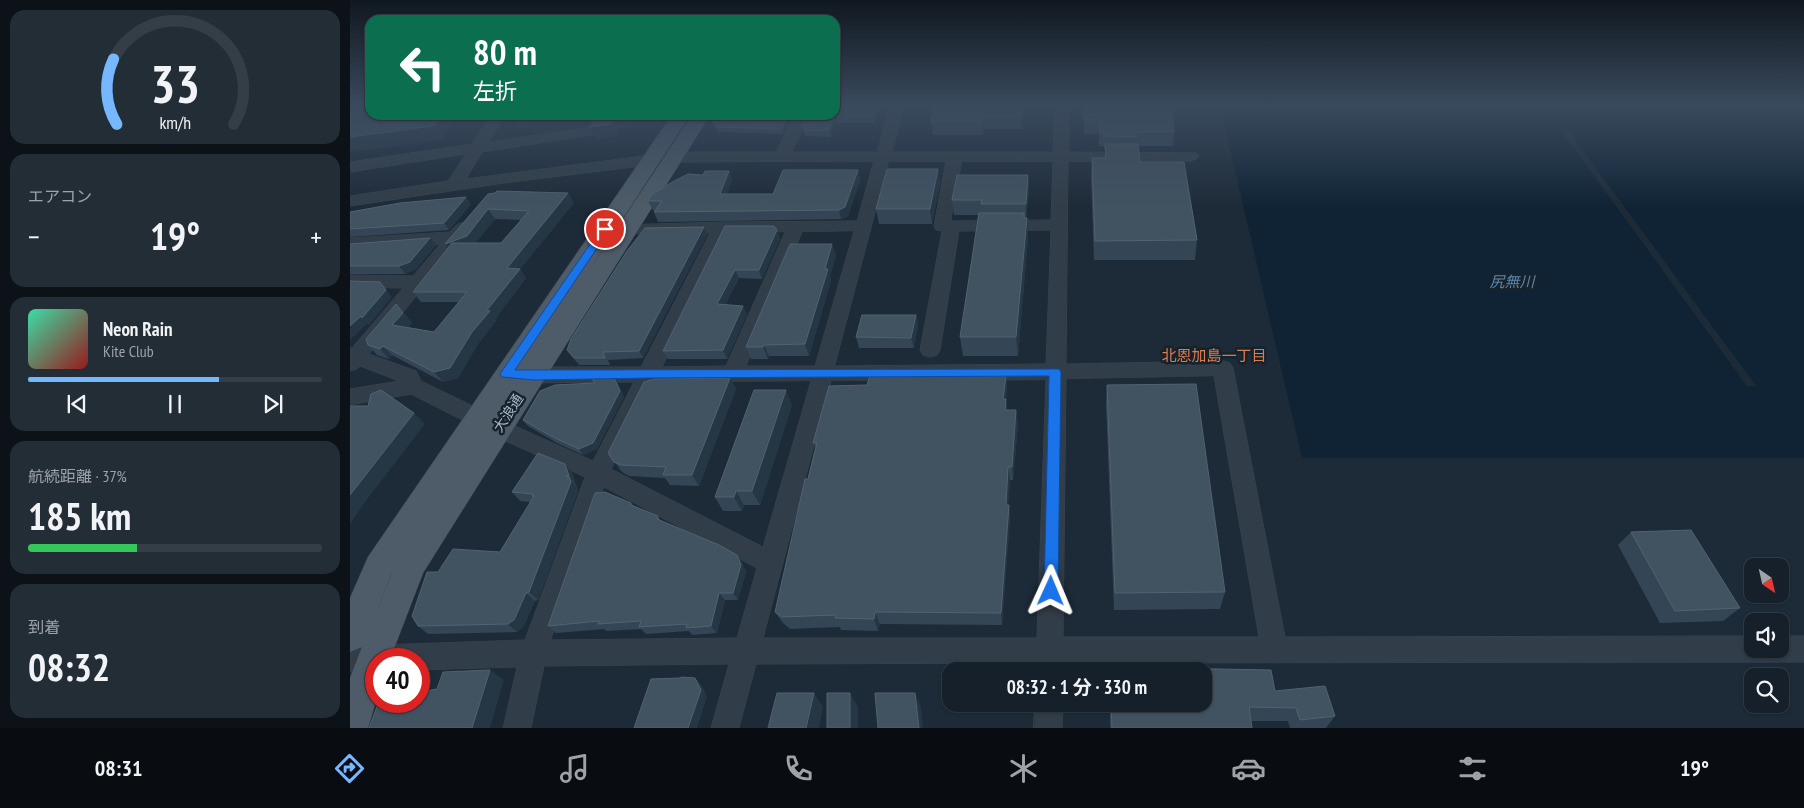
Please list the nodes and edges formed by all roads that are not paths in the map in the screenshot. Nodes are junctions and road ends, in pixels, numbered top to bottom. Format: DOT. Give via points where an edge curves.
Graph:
graph roads {
  1 [pos="482,140"];
  2 [pos="524,140"];
  3 [pos="670,140"];
  4 [pos="678,140"];
  5 [pos="790,140"];
  6 [pos="888,140"];
  7 [pos="1061,140"];
  8 [pos="478,146"];
  9 [pos="782,156"];
  10 [pos="1191,156"];
  11 [pos="883,157"];
  12 [pos="955,157"];
  13 [pos="662,158"];
  14 [pos="1061,158"];
  15 [pos="350,167"];
  16 [pos="504,178"];
  17 [pos="454,185"];
  18 [pos="486,200"];
  19 [pos="353,203"];
  20 [pos="473,214"];
  21 [pos="1059,225"];
  22 [pos="864,226"];
  23 [pos="951,226"];
  24 [pos="722,227"];
  25 [pos="795,228"];
  26 [pos="627,229"];
  27 [pos="455,237"];
  28 [pos="350,244"];
  29 [pos="350,281"];
  30 [pos="418,282"];
  31 [pos="930,350"];
  32 [pos="352,359"];
  33 [pos="823,372"];
  34 [pos="1055,372"];
  35 [pos="648,373"];
  36 [pos="732,373"];
  37 [pos="506,374"];
  38 [pos="533,376"];
  39 [pos="414,386"];
  40 [pos="350,397"];
  41 [pos="488,423"];
  42 [pos="598,473"];
  43 [pos="771,563"];
  44 [pos="350,636"];
  45 [pos="1804,649"];
  46 [pos="1274,650"];
  47 [pos="746,651"];
  48 [pos="533,653"];
  49 [pos="362,658"];
  50 [pos="1050,661"];
  51 [pos="1049,712"];
  52 [pos="350,728"];
  53 [pos="517,728"];
  54 [pos="725,728"];
  55 [pos="1048,728"];
  1 -- 8 [label="street"];
  2 -- 8 [label="street"];
  3 -- 13 [label="main road, 大浪通"];
  4 -- 13 [label="main road, 大浪通"];
  5 -- 9 [label="street"];
  6 -- 11 [label="street"];
  7 -- 14 [label="street"];
  8 -- 15 [label="street"];
  8 -- 17 [label="street"];
  9 -- 11 [label="street"];
  9 -- 13 [label="street"];
  10 -- 14 [label="street"];
  11 -- 12 [label="street"];
  11 -- 22 [label="street"];
  12 -- 14 [label="street"];
  12 -- 23 [label="street" via="942,226"];
  13 -- 16 [label="street"];
  13 -- 26 [label="main road, 大浪通"];
  13 -- 37 [label="main road, 大浪通" via="605,229"];
  14 -- 21 [label="street"];
  16 -- 17 [label="street"];
  16 -- 18 [label="street"];
  17 -- 19 [label="street"];
  20 -- 27 [label="street"];
  21 -- 23 [label="street"];
  21 -- 34 [label="street"];
  22 -- 25 [label="street"];
  22 -- 33 [label="street"];
  23 -- 31 [label="street"];
  24 -- 25 [label="street"];
  24 -- 26 [label="street"];
  24 -- 35 [label="street"];
  25 -- 36 [label="street"];
  26 -- 38 [label="main road, 大浪通"];
  27 -- 28 [label="street"];
  27 -- 30 [label="street"];
  29 -- 30 [label="street"];
  30 -- 32 [label="street"];
  32 -- 39 [label="street" via="409,376"];
  33 -- 34 [label="street"];
  33 -- 36 [label="street"];
  33 -- 43 [label="street"];
  34 -- 46 [label="street" via="1223,368"];
  34 -- 50 [label="street"];
  35 -- 36 [label="street"];
  35 -- 38 [label="street"];
  35 -- 42 [label="street"];
  37 -- 38 [label="street"];
  37 -- 41 [label="main road, 大浪通"];
  38 -- 41 [label="main road, 大浪通"];
  39 -- 40 [label="street"];
  39 -- 41 [label="street"];
  41 -- 42 [label="street"];
  41 -- 44 [label="main road, 大浪通" via="379,567"];
  41 -- 49 [label="main road, 大浪通"];
  42 -- 43 [label="street"];
  42 -- 48 [label="street"];
  43 -- 47 [label="street"];
  45 -- 46 [label="street"];
  46 -- 50 [label="street"];
  47 -- 48 [label="street"];
  47 -- 50 [label="street"];
  47 -- 54 [label="street"];
  48 -- 49 [label="street"];
  48 -- 53 [label="street"];
  49 -- 52 [label="main road, 大浪通"];
  51 -- 55 [label="street"];
}
